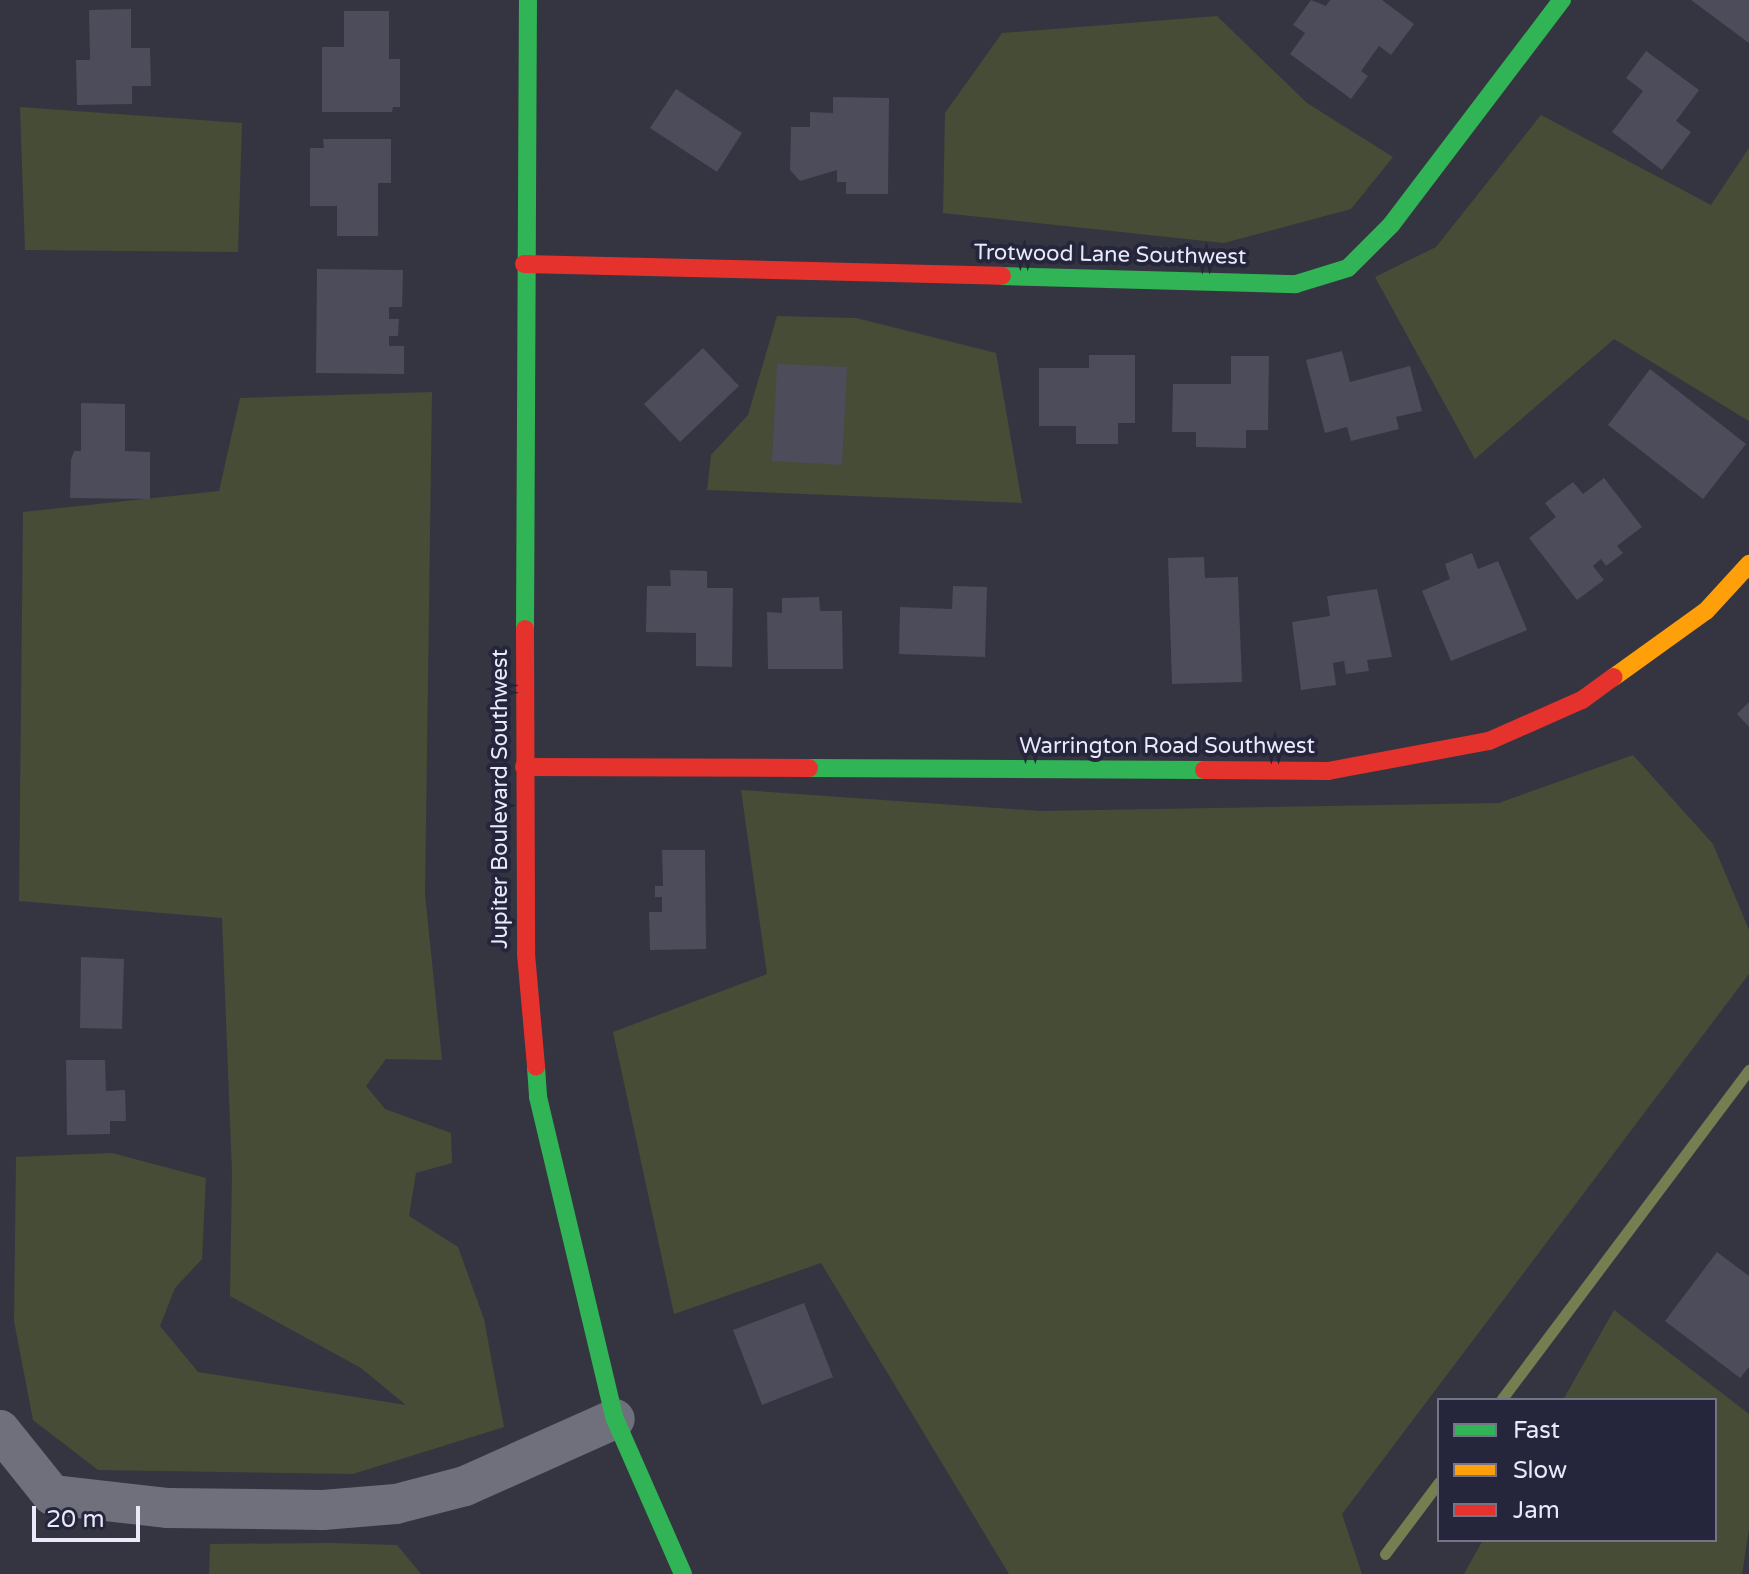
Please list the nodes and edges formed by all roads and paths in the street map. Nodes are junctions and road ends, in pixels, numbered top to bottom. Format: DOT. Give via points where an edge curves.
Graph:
graph roads {
  1 [pos="528,0"];
  2 [pos="1562,0"];
  3 [pos="524,264"];
  4 [pos="1749,564"];
  5 [pos="524,767"];
  6 [pos="615,1419"];
  7 [pos="0,1430"];
  8 [pos="683,1574"];
  1 -- 3 [label="street, Jupiter Boulevard Southwest"];
  2 -- 3 [label="street, Trotwood Lane Southwest" via="1391,225 1348,268 1296,284"];
  3 -- 5 [label="street, Jupiter Boulevard Southwest"];
  4 -- 5 [label="street, Warrington Road Southwest" via="1706,611 1582,700 1489,741 1328,771"];
  5 -- 6 [label="street, Jupiter Boulevard Southwest" via="526,954 538,1097"];
  6 -- 7 [label="street" via="465,1486 396,1504 323,1510 168,1508 52,1495"];
  6 -- 8 [label="street, Jupiter Boulevard Southwest"];
}
